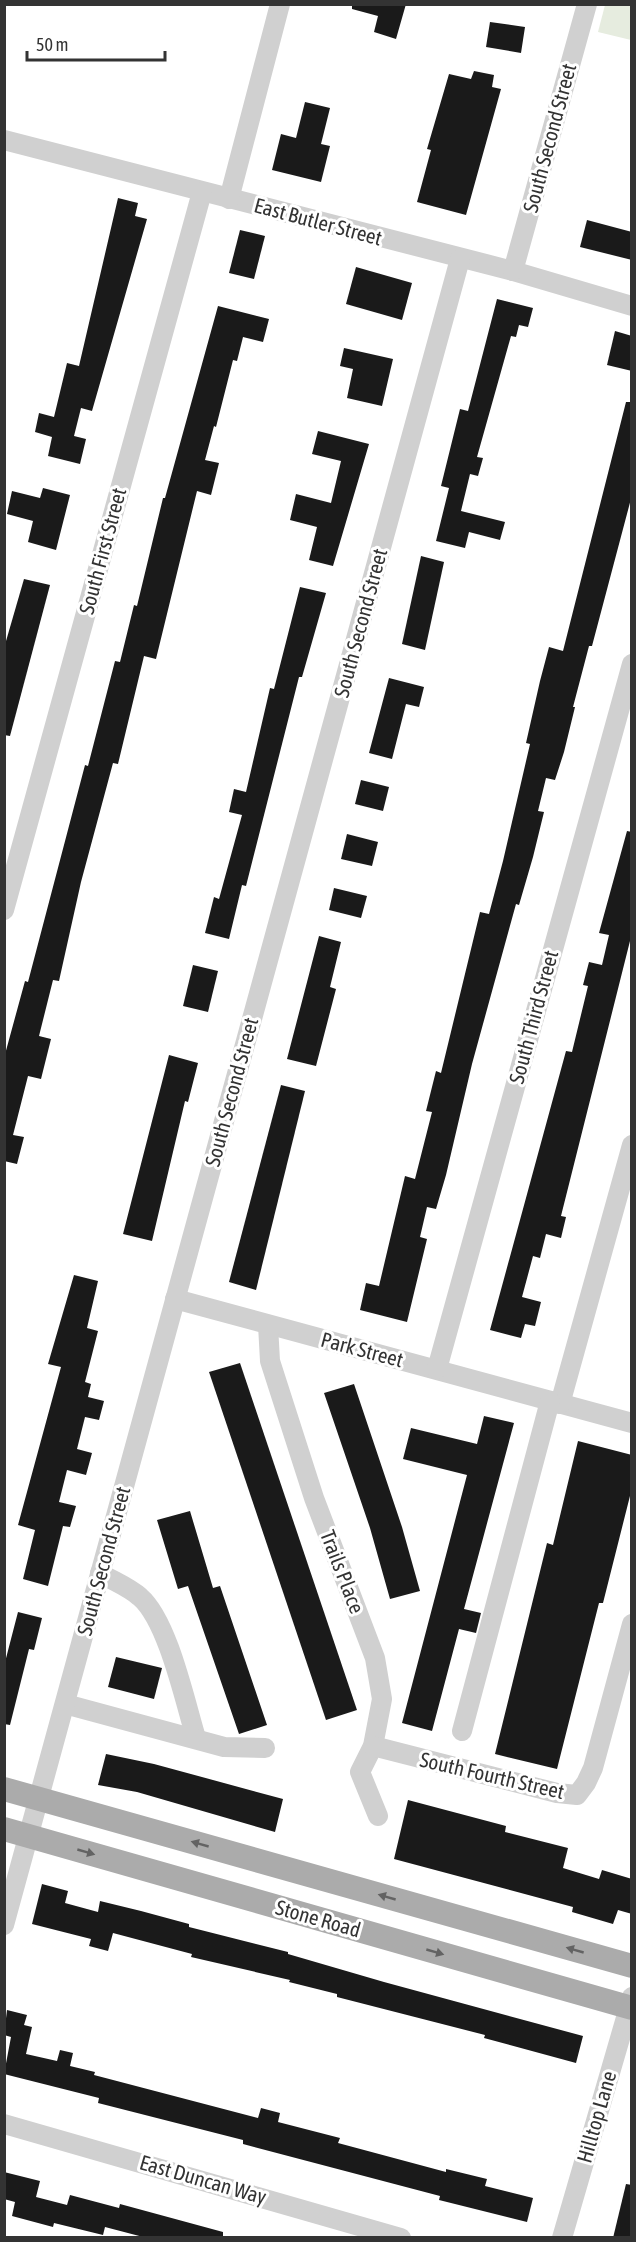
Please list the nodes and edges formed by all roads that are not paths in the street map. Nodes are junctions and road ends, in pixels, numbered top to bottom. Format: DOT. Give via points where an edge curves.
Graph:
graph roads {
  1 [pos="280,4"];
  2 [pos="586,4"];
  3 [pos="4,140"];
  4 [pos="202,192"];
  5 [pos="229,199"];
  6 [pos="460,259"];
  7 [pos="513,271"];
  8 [pos="632,306"];
  9 [pos="632,664"];
  10 [pos="4,910"];
  11 [pos="632,1145"];
  12 [pos="175,1299"];
  13 [pos="268,1325"];
  14 [pos="437,1369"];
  15 [pos="555,1402"];
  16 [pos="632,1424"];
  17 [pos="100,1573"];
  18 [pos="632,1624"];
  19 [pos="65,1704"];
  20 [pos="462,1731"];
  21 [pos="196,1738"];
  22 [pos="373,1746"];
  23 [pos="265,1748"];
  24 [pos="4,1789"];
  25 [pos="40,1799"];
  26 [pos="378,1816"];
  27 [pos="4,1829"];
  28 [pos="30,1836"];
  29 [pos="4,1925"];
  30 [pos="632,1966"];
  31 [pos="631,2004"];
  32 [pos="4,2124"];
  33 [pos="401,2238"];
  34 [pos="562,2238"];
  1 -- 5 [label="street"];
  2 -- 7 [label="street, South Second Street"];
  3 -- 4 [label="street, East Butler Street"];
  4 -- 5 [label="street, East Butler Street"];
  4 -- 10 [label="street, South First Street"];
  5 -- 6 [label="street, East Butler Street"];
  6 -- 7 [label="street, East Butler Street"];
  6 -- 12 [label="street, South Second Street"];
  7 -- 8 [label="street, East Butler Street"];
  9 -- 14 [label="street, South Third Street"];
  11 -- 15 [label="street"];
  12 -- 13 [label="street, Park Street"];
  12 -- 17 [label="street, South Second Street"];
  13 -- 14 [label="street, Park Street"];
  13 -- 22 [label="street, Trails Place" via="270,1362 314,1498 375,1658 382,1699"];
  14 -- 15 [label="street, Park Street"];
  15 -- 16 [label="street, Park Street"];
  15 -- 20 [label="street"];
  17 -- 19 [label="street, South Second Street"];
  17 -- 21 [label="street" via="141,1597 156,1618 174,1662"];
  18 -- 22 [label="street, South Fourth Street" via="593,1768 577,1795"];
  19 -- 21 [label="street"];
  19 -- 25 [label="street, South Second Street"];
  21 -- 23 [label="street" via="224,1747"];
  22 -- 26 [label="street, Trails Place" via="360,1772"];
  24 -- 25 [label="main road, Stone Road"];
  25 -- 28 [label="street, South Second Street"];
  30 -- 25 [label="main road, Stone Road, one-way"];
  27 -- 28 [label="main road, Stone Road"];
  28 -- 29 [label="street, South Second Street"];
  28 -- 31 [label="main road, Stone Road, one-way"];
  31 -- 34 [label="street, Hilltop Lane"];
  32 -- 33 [label="street, East Duncan Way"];
}
